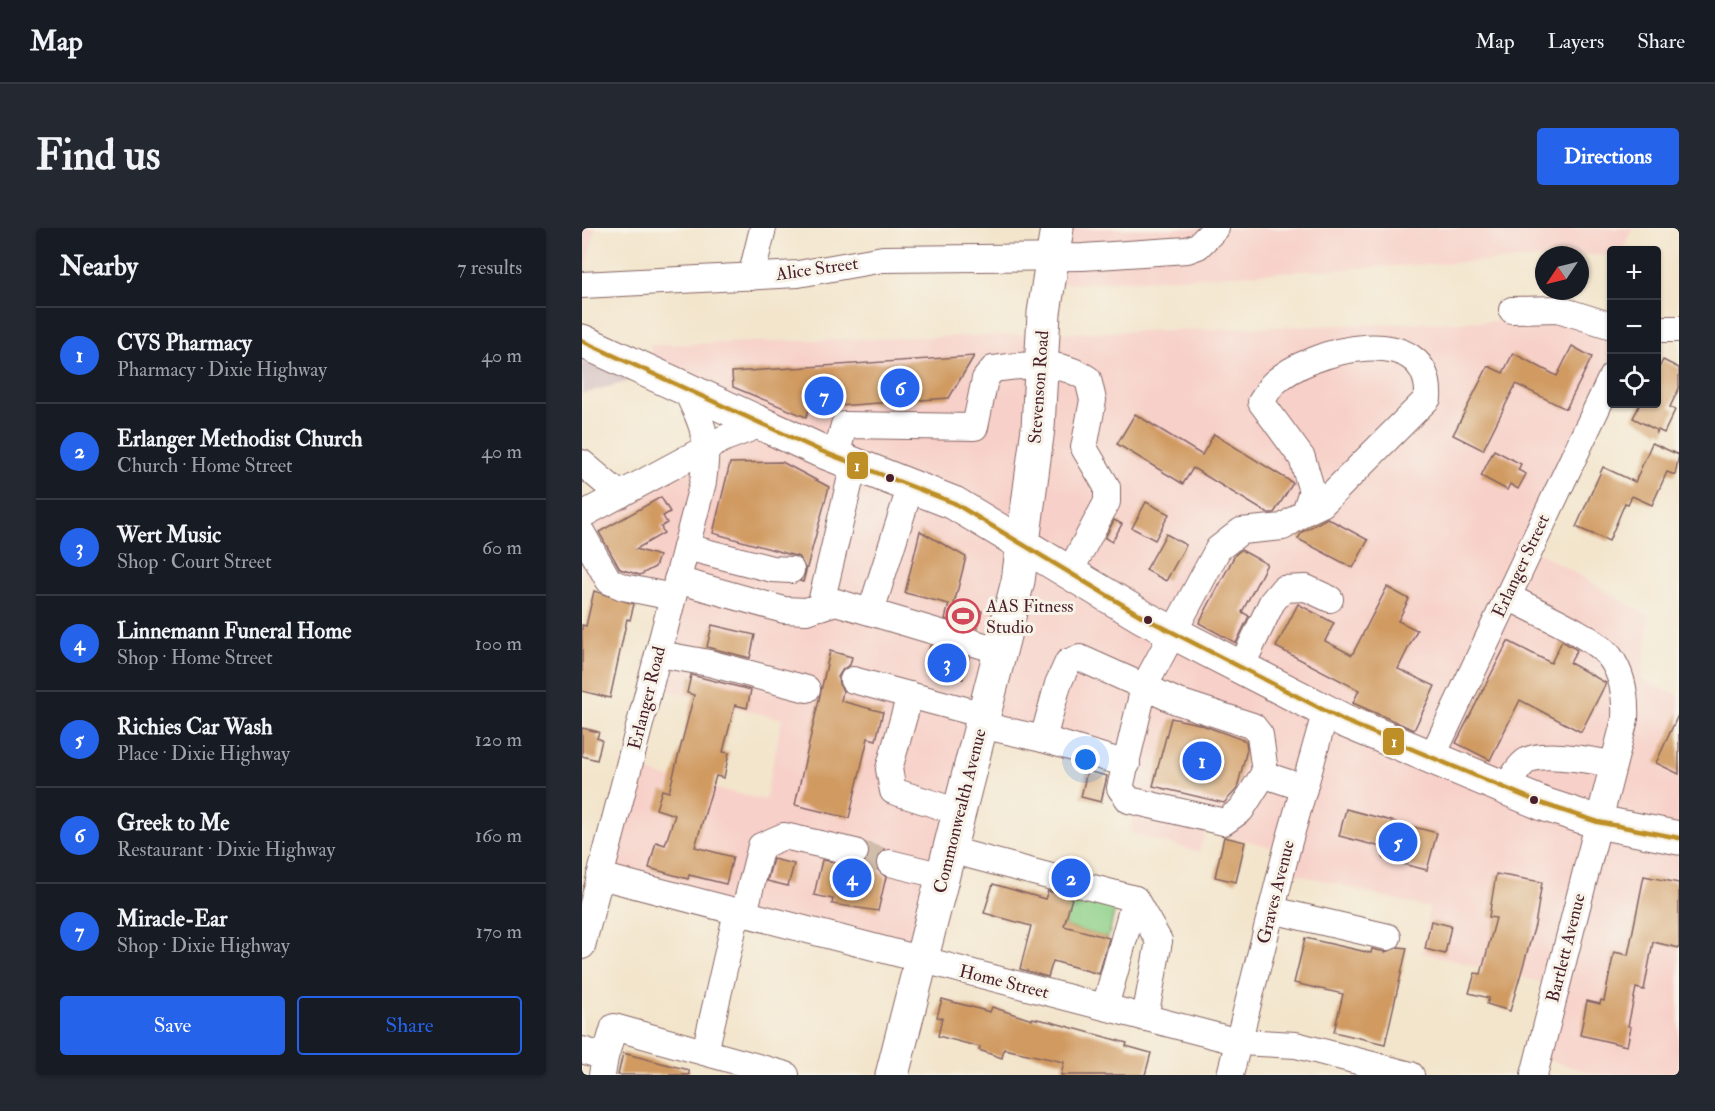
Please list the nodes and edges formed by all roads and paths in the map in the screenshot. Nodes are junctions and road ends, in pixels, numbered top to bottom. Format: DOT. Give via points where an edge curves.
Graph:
graph roads {
  1 [pos="763,228"];
  2 [pos="1216,228"];
  3 [pos="1055,243"];
  4 [pos="751,277"];
  5 [pos="582,285"];
  6 [pos="1512,310"];
  7 [pos="1607,325"];
  8 [pos="1661,329"];
  9 [pos="1679,329"];
  10 [pos="582,341"];
  11 [pos="1040,363"];
  12 [pos="1607,384"];
  13 [pos="685,388"];
  14 [pos="762,424"];
  15 [pos="708,449"];
  16 [pos="845,460"];
  17 [pos="582,463"];
  18 [pos="911,485"];
  19 [pos="620,495"];
  20 [pos="1305,512"];
  21 [pos="582,515"];
  22 [pos="582,532"];
  23 [pos="1023,546"];
  24 [pos="686,547"];
  25 [pos="1069,573"];
  26 [pos="808,575"];
  27 [pos="675,588"];
  28 [pos="1507,596"];
  29 [pos="1330,599"];
  30 [pos="820,607"];
  31 [pos="872,611"];
  32 [pos="1173,632"];
  33 [pos="1001,651"];
  34 [pos="658,654"];
  35 [pos="1241,667"];
  36 [pos="853,680"];
  37 [pos="1144,687"];
  38 [pos="807,689"];
  39 [pos="910,695"];
  40 [pos="1326,710"];
  41 [pos="983,720"];
  42 [pos="1043,739"];
  43 [pos="1432,757"];
  44 [pos="1126,764"];
  45 [pos="1613,764"];
  46 [pos="1264,772"];
  47 [pos="1304,788"];
  48 [pos="1506,788"];
  49 [pos="959,812"];
  50 [pos="1598,822"];
  51 [pos="1679,838"];
  52 [pos="855,852"];
  53 [pos="890,863"];
  54 [pos="946,863"];
  55 [pos="600,876"];
  56 [pos="1135,899"];
  57 [pos="1272,910"];
  58 [pos="740,912"];
  59 [pos="1388,937"];
  60 [pos="582,946"];
  61 [pos="922,960"];
  62 [pos="1105,1007"];
  63 [pos="1145,1018"];
  64 [pos="1239,1042"];
  65 [pos="705,1052"];
  66 [pos="596,1061"];
  67 [pos="786,1075"];
  68 [pos="891,1075"];
  69 [pos="1230,1075"];
  70 [pos="1411,1075"];
  71 [pos="1534,1075"];
  1 -- 4 [label="street"];
  2 -- 3 [label="street, Alice Street" via="1198,246 1187,250"];
  3 -- 4 [label="street, Alice Street" via="883,259 798,274"];
  3 -- 11 [label="main road, Stevenson Road"];
  4 -- 5 [label="street, Alice Street"];
  6 -- 7 [label="street" via="1558,309"];
  8 -- 9 [label="street"];
  10 -- 13 [label="main road"];
  11 -- 16 [label="street" via="993,369 985,379 975,427 844,425"];
  11 -- 23 [label="main road, Stevenson Road" via="1038,428"];
  11 -- 25 [label="street" via="1078,372 1088,379 1093,400 1084,448 1107,487 1107,502"];
  12 -- 28 [label="street, Erlanger Street"];
  13 -- 14 [label="main road"];
  13 -- 15 [label="street, Erlanger Road" via="700,418"];
  14 -- 15 [label="street"];
  14 -- 16 [label="main road"];
  15 -- 19 [label="street"];
  15 -- 24 [label="street, Erlanger Road"];
  16 -- 18 [label="main road"];
  16 -- 26 [label="street"];
  17 -- 19 [label="street"];
  18 -- 23 [label="main road" via="954,503"];
  18 -- 31 [label="street"];
  19 -- 21 [label="street"];
  20 -- 20 [label="street" via="1312,490 1302,458 1261,402 1273,383 1332,352 1365,346 1398,351 1422,365 1428,398 1322,504"];
  20 -- 32 [label="street" via="1283,526 1241,531 1218,549"];
  22 -- 27 [label="street" via="609,581 623,587"];
  23 -- 25 [label="main road"];
  23 -- 33 [label="main road, Commonwealth Avenue"];
  24 -- 26 [label="street"];
  24 -- 27 [label="street, Erlanger Road"];
  25 -- 32 [label="main road"];
  26 -- 30 [label="street"];
  27 -- 30 [label="street" via="784,610"];
  27 -- 34 [label="street, Erlanger Road"];
  28 -- 43 [label="street, Erlanger Street"];
  28 -- 45 [label="street, Bartlett Avenue" via="1609,655 1626,701"];
  29 -- 35 [label="street" via="1306,588 1283,589 1272,602"];
  30 -- 31 [label="street" via="836,602"];
  31 -- 33 [label="street"];
  32 -- 35 [label="main road"];
  32 -- 37 [label="street"];
  33 -- 41 [label="main road, Commonwealth Avenue"];
  34 -- 38 [label="street"];
  34 -- 55 [label="street, Erlanger Road"];
  35 -- 40 [label="main road"];
  36 -- 39 [label="street"];
  37 -- 42 [label="street" via="1080,658 1068,662"];
  37 -- 44 [label="street"];
  37 -- 46 [label="street" via="1252,726 1260,735"];
  39 -- 41 [label="street"];
  39 -- 49 [label="street" via="889,769 889,782 893,791"];
  40 -- 43 [label="main road"];
  40 -- 47 [label="street, Graves Avenue"];
  41 -- 42 [label="street"];
  41 -- 49 [label="main road, Commonwealth Avenue"];
  42 -- 44 [label="street"];
  43 -- 48 [label="main road"];
  44 -- 46 [label="street" via="1120,788 1129,800 1224,822 1241,810"];
  45 -- 48 [label="street" via="1531,758"];
  45 -- 50 [label="street, Bartlett Avenue"];
  46 -- 47 [label="street"];
  47 -- 57 [label="street, Graves Avenue"];
  48 -- 50 [label="main road"];
  49 -- 54 [label="main road, Commonwealth Avenue"];
  50 -- 51 [label="main road"];
  50 -- 71 [label="street, Bartlett Avenue"];
  52 -- 58 [label="street" via="784,836 761,846"];
  53 -- 54 [label="street"];
  54 -- 56 [label="street"];
  54 -- 61 [label="main road, Commonwealth Avenue"];
  55 -- 58 [label="street, Home Street"];
  55 -- 60 [label="street, Erlanger Road"];
  56 -- 62 [label="street"];
  56 -- 63 [label="street" via="1159,941"];
  57 -- 59 [label="street"];
  57 -- 64 [label="street, Graves Avenue"];
  58 -- 61 [label="street, Home Street"];
  58 -- 65 [label="street"];
  61 -- 62 [label="street, Home Street"];
  61 -- 68 [label="main road, Commonwealth Avenue"];
  62 -- 63 [label="street, Home Street"];
  63 -- 64 [label="street, Home Street"];
  64 -- 69 [label="street, Graves Avenue"];
  64 -- 70 [label="street, Home Street" via="1296,1045"];
  65 -- 66 [label="street" via="614,1027"];
  65 -- 67 [label="street"];
}
